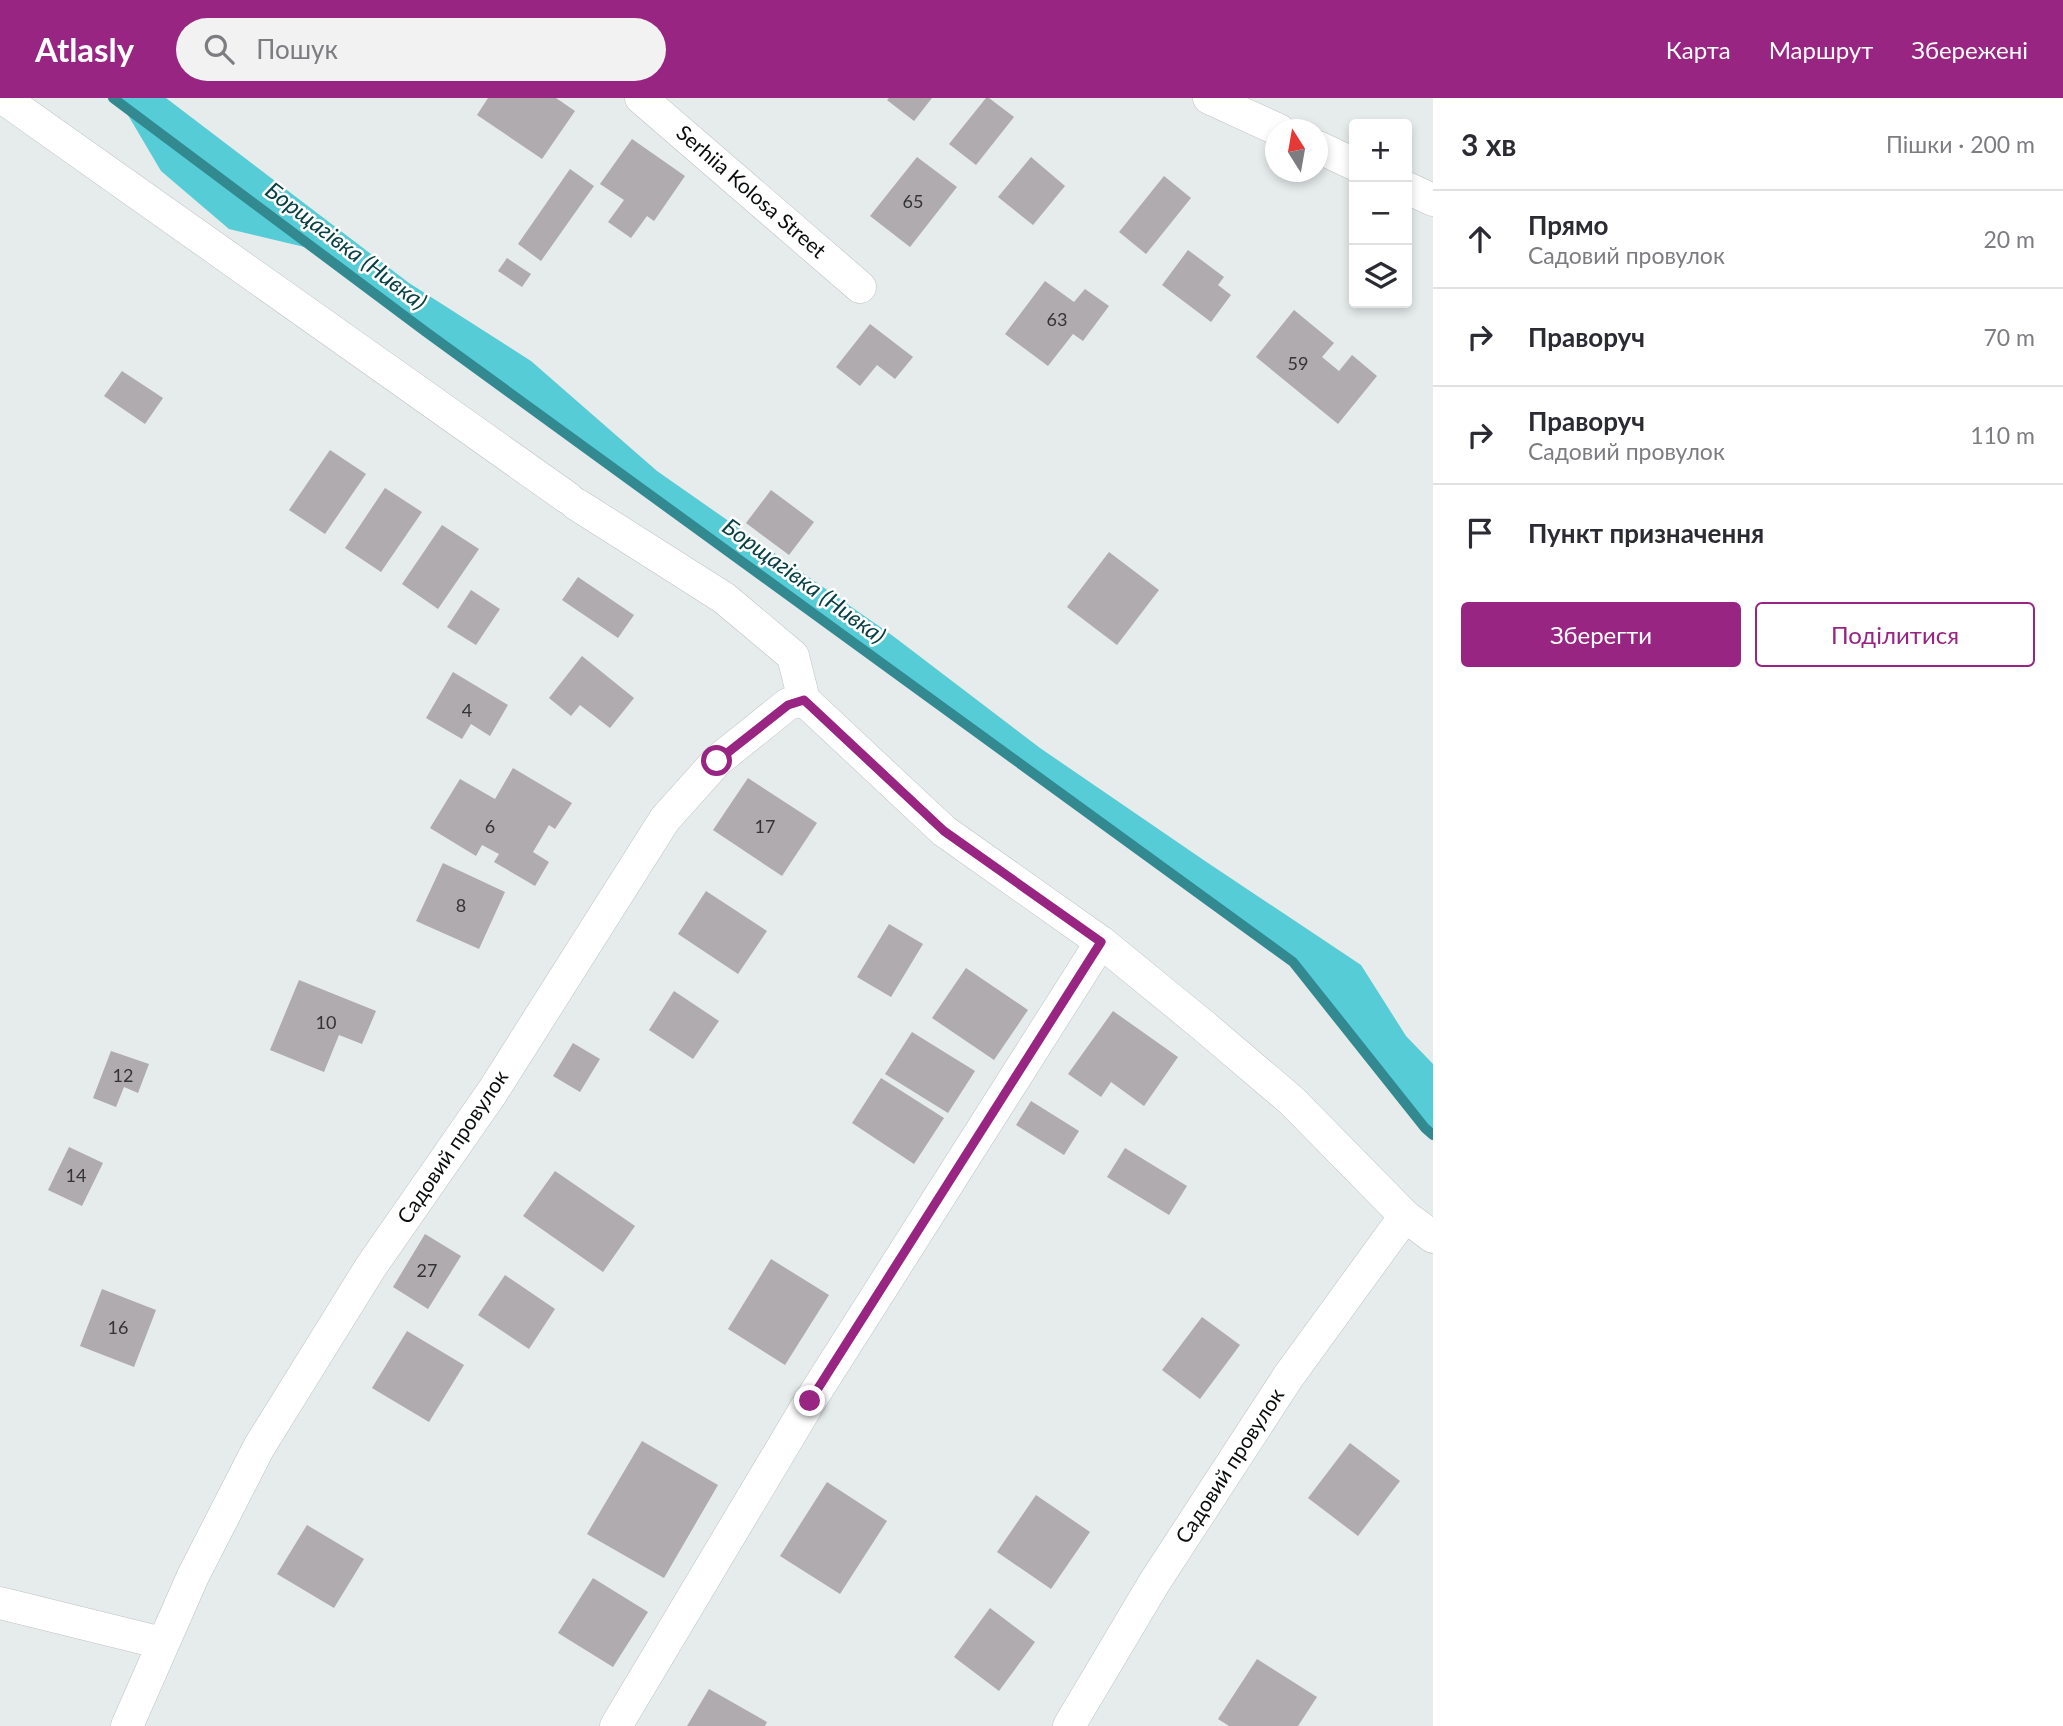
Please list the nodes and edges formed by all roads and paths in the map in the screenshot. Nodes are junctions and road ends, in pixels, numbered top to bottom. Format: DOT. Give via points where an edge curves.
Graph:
graph roads {
  1 [pos="3,98"];
  2 [pos="641,98"];
  3 [pos="1209,98"];
  4 [pos="1265,124"];
  5 [pos="1328,152"];
  6 [pos="1349,162"];
  7 [pos="1412,190"];
  8 [pos="1433,200"];
  9 [pos="860,287"];
  10 [pos="804,700"];
  11 [pos="1101,942"];
  12 [pos="1405,1216"];
  13 [pos="1433,1237"];
  14 [pos="0,1603"];
  15 [pos="162,1643"];
  16 [pos="127,1726"];
  17 [pos="616,1726"];
  18 [pos="1069,1726"];
  1 -- 10 [label="street" via="572,501 724,598 793,656"];
  2 -- 9 [label="street, Serhiia Kolosa Street"];
  3 -- 4 [label="street"];
  5 -- 6 [label="street"];
  7 -- 8 [label="street"];
  10 -- 11 [label="street" via="944,831"];
  10 -- 15 [label="street, Садовий провулок" via="788,705 717,761 665,819 494,1091 370,1268 259,1447"];
  11 -- 12 [label="street" via="1292,1101"];
  11 -- 17 [label="street" via="810,1401"];
  12 -- 13 [label="street"];
  12 -- 18 [label="street, Садовий провулок" via="1288,1377 1154,1583"];
  14 -- 15 [label="street"];
  15 -- 16 [label="street, Садовий провулок"];
}
